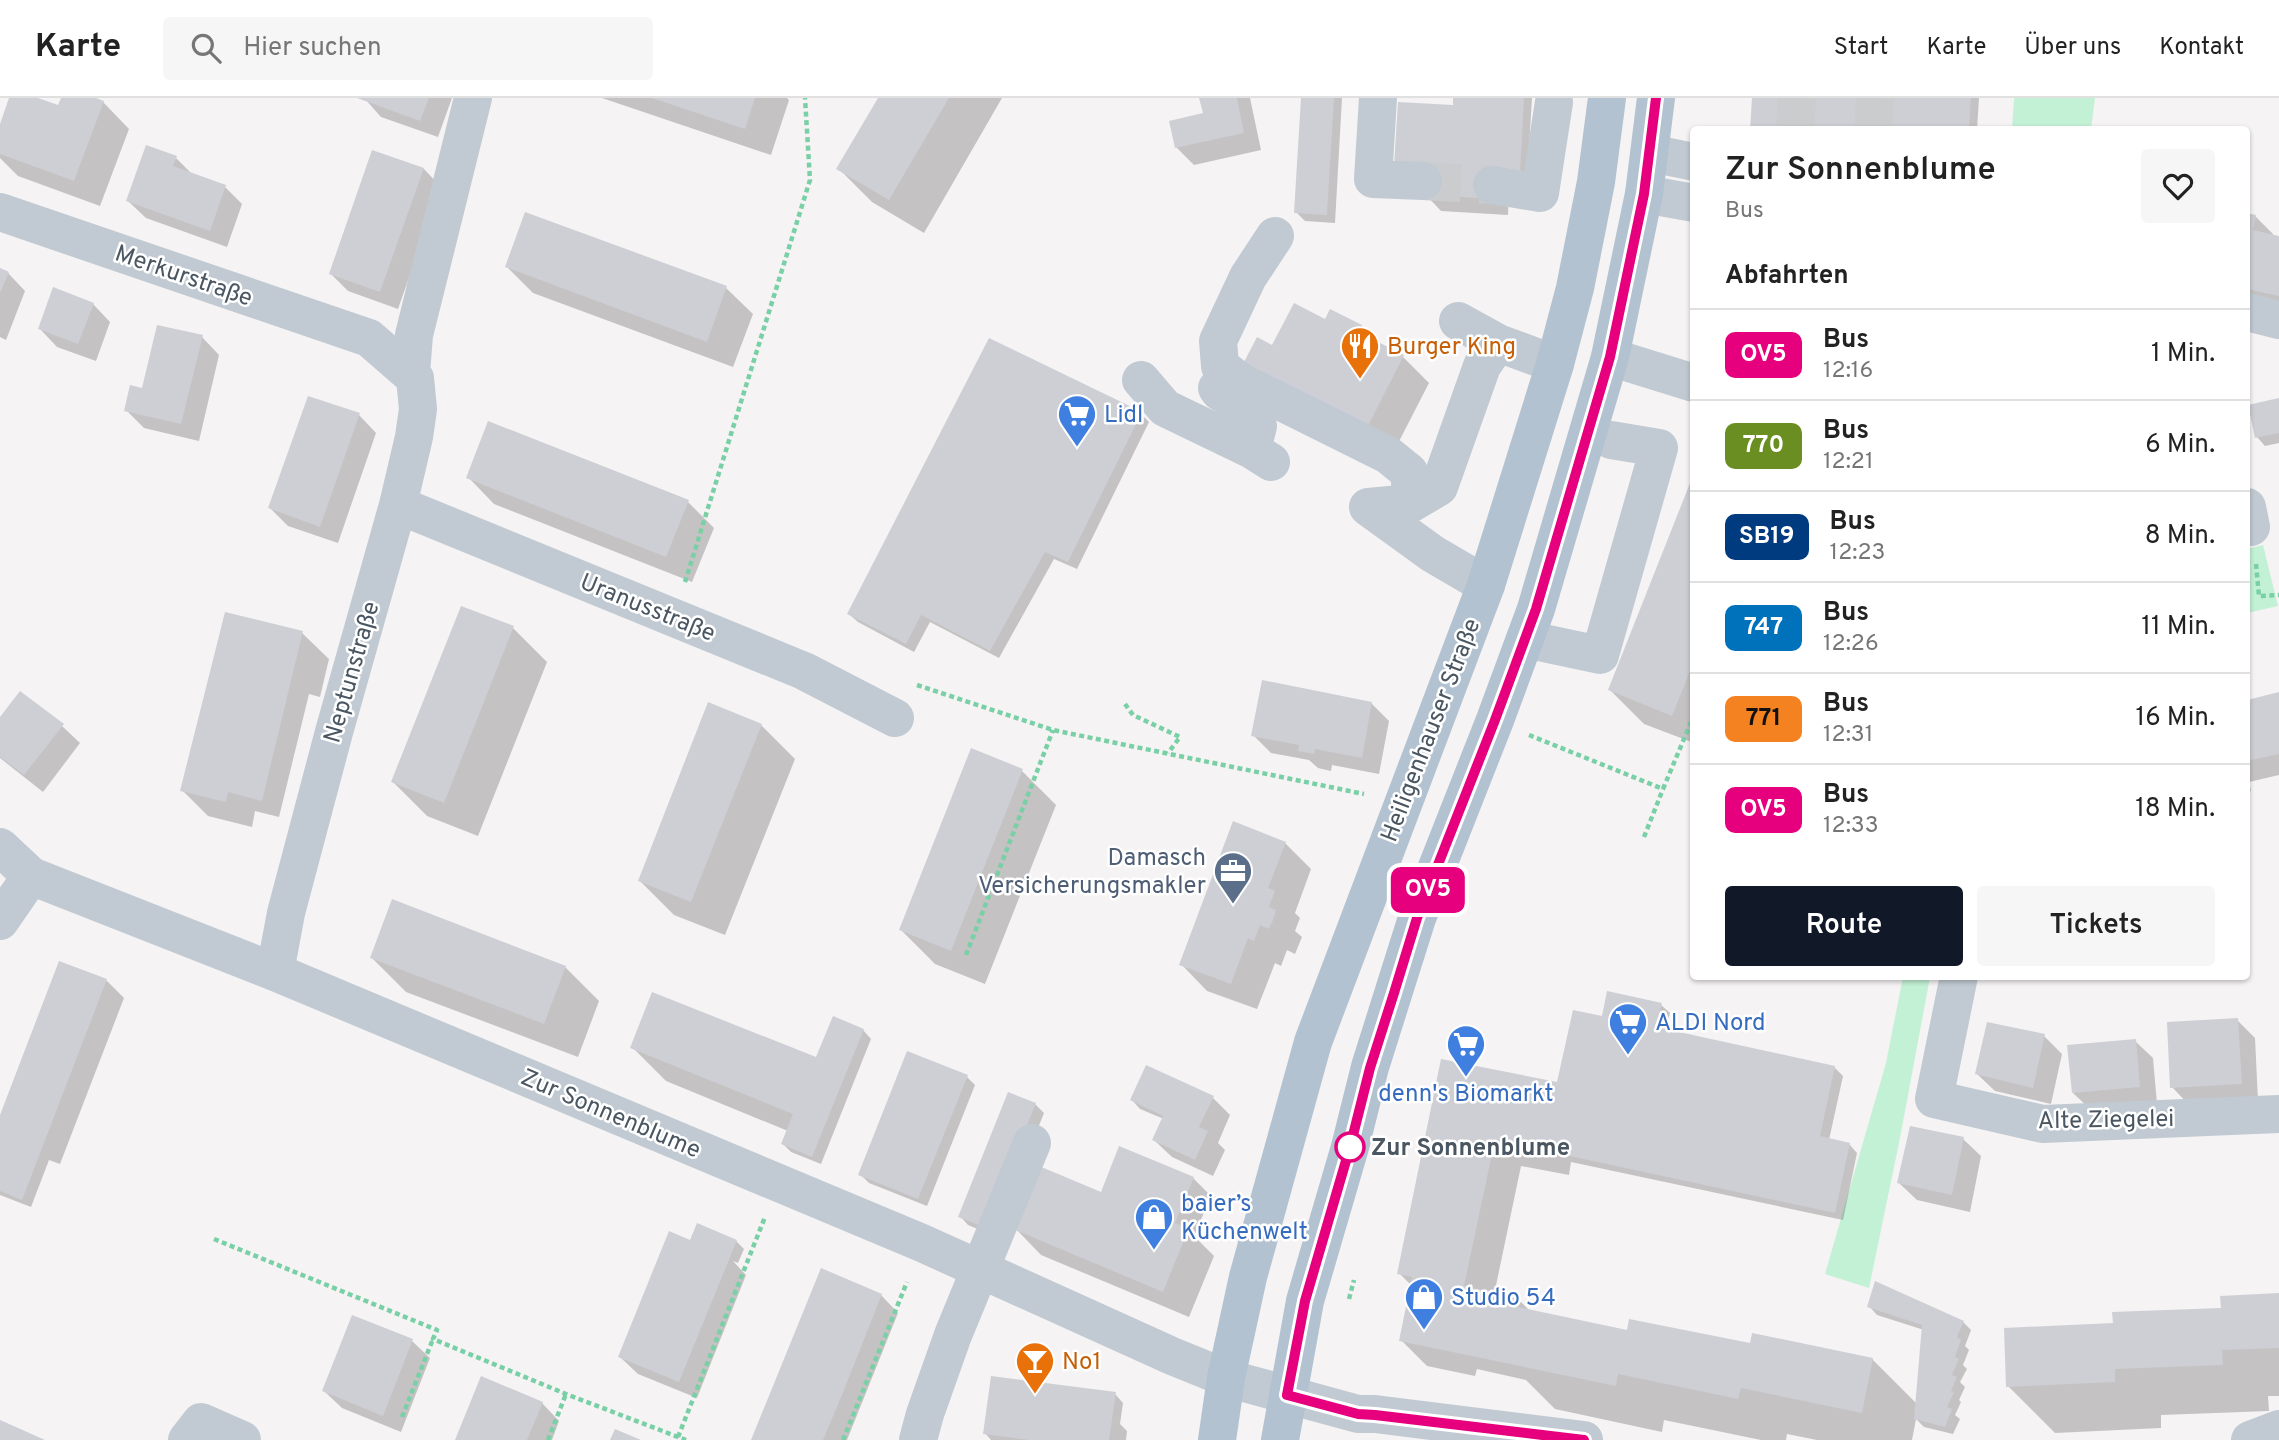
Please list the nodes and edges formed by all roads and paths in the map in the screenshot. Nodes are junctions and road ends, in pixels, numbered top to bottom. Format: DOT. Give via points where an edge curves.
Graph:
graph roads {
  1 [pos="473,98"];
  2 [pos="805,98"];
  3 [pos="1378,98"];
  4 [pos="1607,98"];
  5 [pos="1656,98"];
  6 [pos="1552,100"];
  7 [pos="1600,145"];
  8 [pos="1650,153"];
  9 [pos="1690,161"];
  10 [pos="1423,181"];
  11 [pos="1492,185"];
  12 [pos="1644,194"];
  13 [pos="1690,202"];
  14 [pos="0,212"];
  15 [pos="1275,236"];
  16 [pos="1229,274"];
  17 [pos="1458,321"];
  18 [pos="1498,343"];
  19 [pos="1610,357"];
  20 [pos="1555,364"];
  21 [pos="411,373"];
  22 [pos="1141,380"];
  23 [pos="1690,382"];
  24 [pos="1611,440"];
  25 [pos="1412,503"];
  26 [pos="398,505"];
  27 [pos="2250,525"];
  28 [pos="1486,585"];
  29 [pos="2279,595"];
  30 [pos="670,616"];
  31 [pos="1525,639"];
  32 [pos="1125,704"];
  33 [pos="895,719"];
  34 [pos="1690,725"];
  35 [pos="1053,730"];
  36 [pos="1527,735"];
  37 [pos="1168,753"];
  38 [pos="1663,789"];
  39 [pos="1364,794"];
  40 [pos="1644,837"];
  41 [pos="0,847"];
  42 [pos="31,876"];
  43 [pos="0,921"];
  44 [pos="966,955"];
  45 [pos="275,972"];
  46 [pos="1958,980"];
  47 [pos="2279,1114"];
  48 [pos="1032,1143"];
  49 [pos="765,1216"];
  50 [pos="214,1239"];
  51 [pos="981,1269"];
  52 [pos="907,1282"];
  53 [pos="433,1339"];
  54 [pos="1226,1378"];
  55 [pos="566,1394"];
  56 [pos="1287,1395"];
  57 [pos="402,1417"];
  58 [pos="2279,1429"];
  59 [pos="678,1437"];
  60 [pos="187,1440"];
  61 [pos="242,1440"];
  62 [pos="548,1440"];
  63 [pos="687,1440"];
  64 [pos="843,1440"];
  65 [pos="918,1440"];
  66 [pos="1217,1440"];
  67 [pos="1280,1440"];
  68 [pos="1584,1440"];
  69 [pos="2250,1440"];
  1 -- 21 [label="street, Neptunstraße" via="414,335"];
  2 -- 30 [label="path" via="810,180 682,592"];
  3 -- 10 [label="street" via="1373,179"];
  4 -- 7 [label="main road, Heiligenhauser Straße"];
  5 -- 8 [label="main road"];
  6 -- 7 [label="street"];
  6 -- 11 [label="street" via="1540,193"];
  7 -- 20 [label="main road, Heiligenhauser Straße" via="1575,288"];
  8 -- 9 [label="street"];
  8 -- 12 [label="main road"];
  12 -- 13 [label="street"];
  12 -- 19 [label="main road"];
  14 -- 21 [label="street, Merkurstraße" via="369,338"];
  15 -- 25 [label="street" via="1248,277 1218,341 1220,366 1241,382 1388,456 1409,472"];
  16 -- 22 [label="street" via="1200,335 1203,369 1220,392 1250,410 1258,426 1262,456 1165,408"];
  17 -- 18 [label="street"];
  18 -- 20 [label="street"];
  18 -- 25 [label="street" via="1482,366 1438,487"];
  19 -- 23 [label="street"];
  19 -- 31 [label="main road"];
  20 -- 28 [label="main road, Heiligenhauser Straße"];
  21 -- 26 [label="street, Neptunstraße" via="418,409"];
  24 -- 31 [label="street" via="1660,447 1600,655"];
  25 -- 28 [label="street" via="1368,507"];
  26 -- 30 [label="street, Uranusstraße"];
  26 -- 45 [label="street, Neptunstraße" via="334,732"];
  27 -- 29 [label="path" via="2259,596"];
  28 -- 54 [label="main road, Heiligenhauser Straße" via="1314,1042 1254,1254"];
  30 -- 33 [label="street, Uranusstraße" via="804,671"];
  31 -- 56 [label="main road" via="1413,931 1305,1301"];
  32 -- 37 [label="path" via="1133,715 1180,737"];
  33 -- 35 [label="path" via="917,684"];
  34 -- 38 [label="path"];
  35 -- 37 [label="path"];
  35 -- 44 [label="path"];
  36 -- 38 [label="path"];
  37 -- 39 [label="path"];
  38 -- 40 [label="path"];
  41 -- 42 [label="street, Zur Sonnenblume"];
  42 -- 43 [label="street"];
  42 -- 45 [label="street, Zur Sonnenblume"];
  45 -- 51 [label="street, Zur Sonnenblume"];
  46 -- 47 [label="street, Alte Ziegelei" via="1934,1099 2043,1124"];
  48 -- 51 [label="street"];
  49 -- 59 [label="path"];
  50 -- 53 [label="path" via="437,1330"];
  51 -- 54 [label="street, Zur Sonnenblume"];
  51 -- 65 [label="street"];
  52 -- 64 [label="path"];
  53 -- 55 [label="path"];
  53 -- 57 [label="path"];
  54 -- 56 [label="street, Zur Sonnenblume"];
  54 -- 66 [label="main road, Heiligenhauser Straße"];
  55 -- 59 [label="path"];
  55 -- 62 [label="path"];
  56 -- 67 [label="main road"];
  56 -- 68 [label="street, Zur Sonnenblume" via="1358,1414"];
  58 -- 69 [label="street"];
  59 -- 63 [label="path"];
  60 -- 61 [label="street" via="201,1422"];
}
